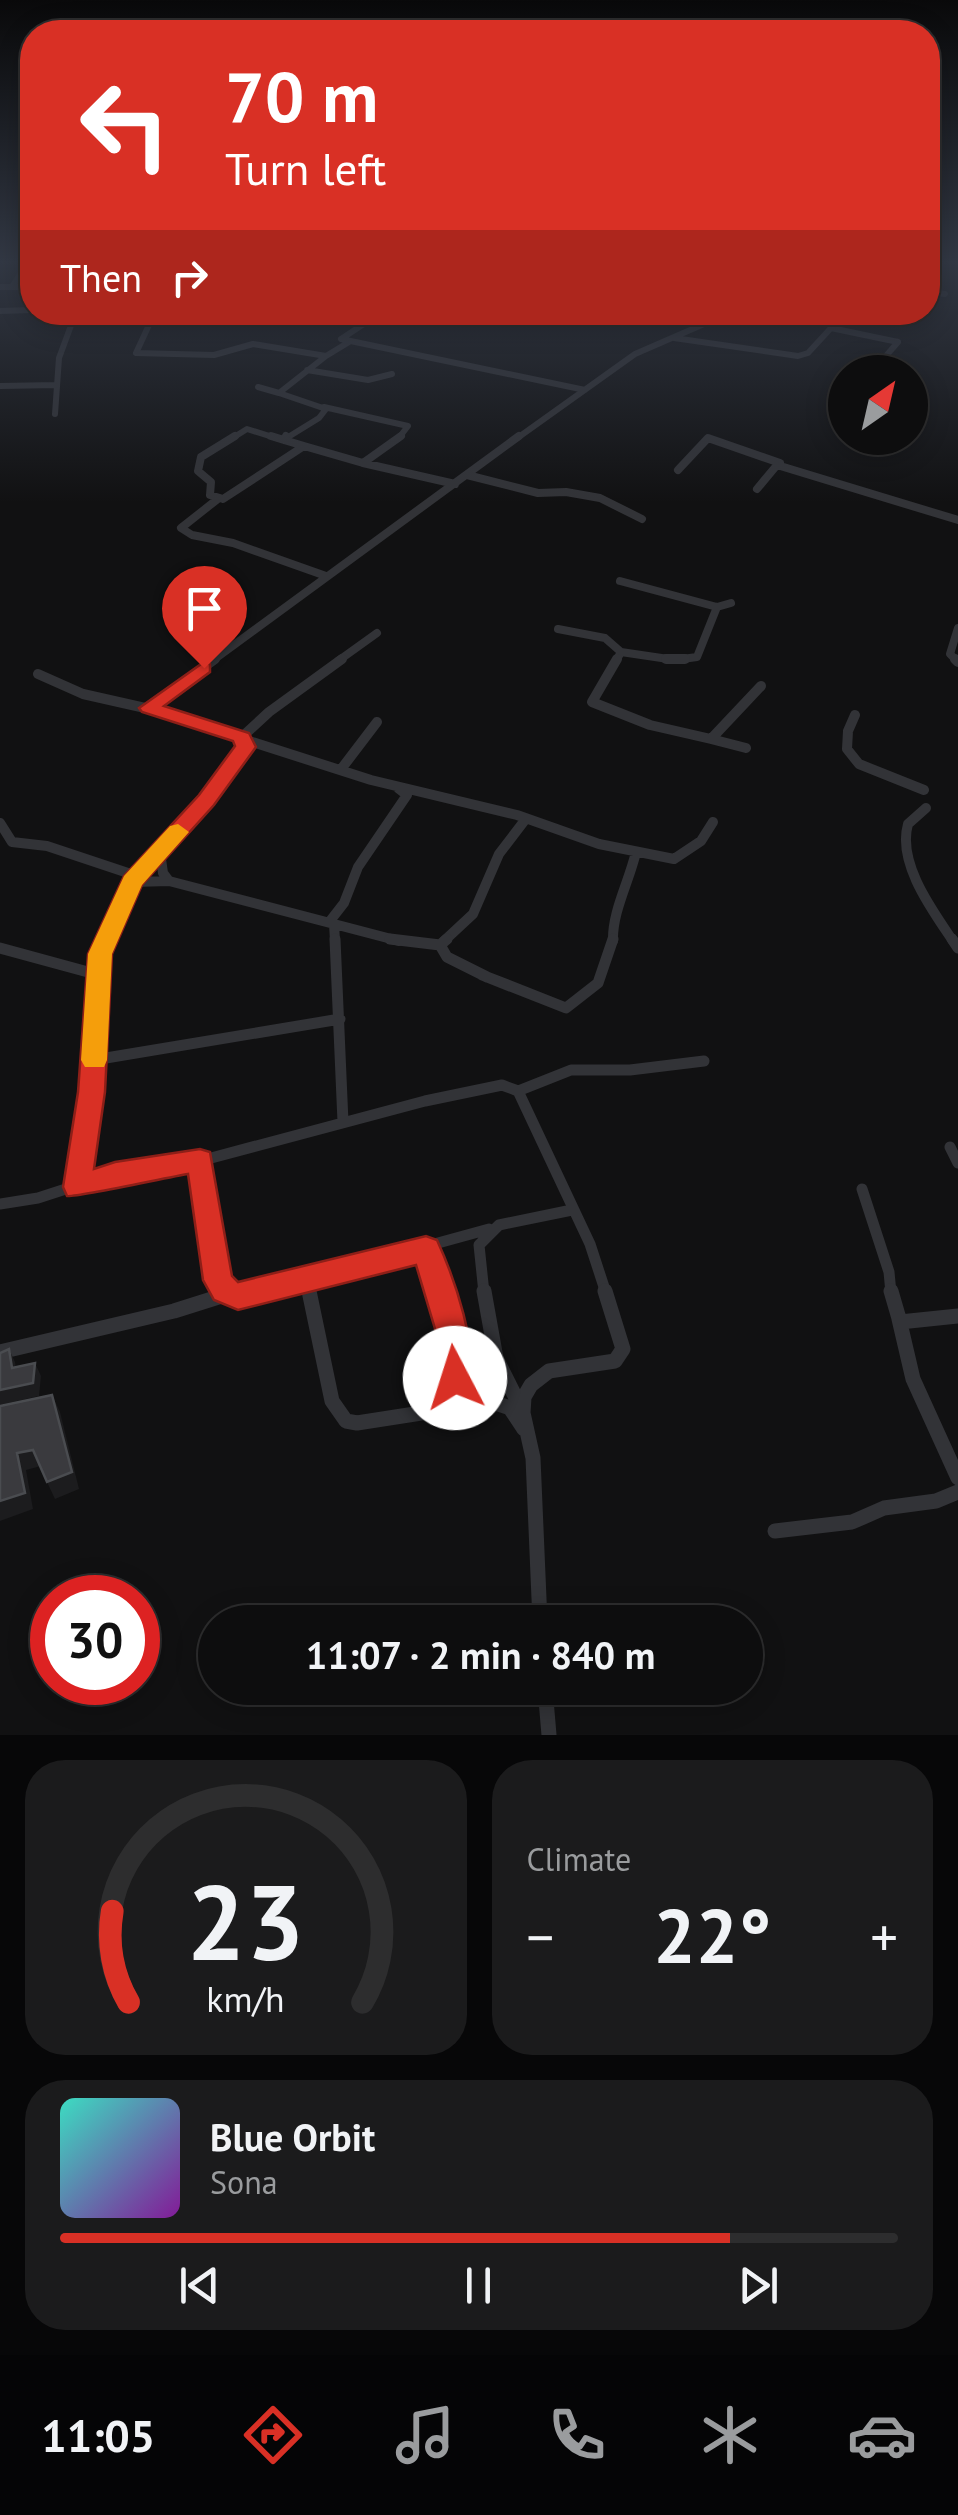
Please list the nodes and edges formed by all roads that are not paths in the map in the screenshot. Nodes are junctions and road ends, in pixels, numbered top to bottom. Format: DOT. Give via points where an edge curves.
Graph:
graph roads {
  1 [pos="65,341"];
  2 [pos="141,341"];
  3 [pos="662,341"];
  4 [pos="689,341"];
  5 [pos="820,341"];
  6 [pos="349,342"];
  7 [pos="326,356"];
  8 [pos="306,370"];
  9 [pos="392,374"];
  10 [pos="56,384"];
  11 [pos="0,386"];
  12 [pos="258,387"];
  13 [pos="16,388"];
  14 [pos="585,390"];
  15 [pos="279,393"];
  16 [pos="0,396"];
  17 [pos="324,407"];
  18 [pos="55,414"];
  19 [pos="284,440"];
  20 [pos="304,446"];
  21 [pos="363,462"];
  22 [pos="777,465"];
  23 [pos="678,470"];
  24 [pos="467,476"];
  25 [pos="455,484"];
  26 [pos="757,489"];
  27 [pos="219,498"];
  28 [pos="642,519"];
  29 [pos="958,520"];
  30 [pos="326,576"];
  31 [pos="620,580"];
  32 [pos="731,603"];
  33 [pos="717,607"];
  34 [pos="593,622"];
  35 [pos="958,628"];
  36 [pos="558,630"];
  37 [pos="377,634"];
  38 [pos="605,638"];
  39 [pos="957,639"];
  40 [pos="622,652"];
  41 [pos="958,662"];
  42 [pos="38,674"];
  43 [pos="761,686"];
  44 [pos="154,710"];
  45 [pos="854,715"];
  46 [pos="377,722"];
  47 [pos="243,738"];
  48 [pos="711,740"];
  49 [pos="746,748"];
  50 [pos="342,768"];
  51 [pos="393,783"];
  52 [pos="924,790"];
  53 [pos="926,808"];
  54 [pos="525,820"];
  55 [pos="713,822"];
  56 [pos="0,823"];
  57 [pos="160,852"];
  58 [pos="636,852"];
  59 [pos="135,879"];
  60 [pos="168,882"];
  61 [pos="332,922"];
  62 [pos="440,945"];
  63 [pos="0,948"];
  64 [pos="958,948"];
  65 [pos="98,975"];
  66 [pos="340,1020"];
  67 [pos="94,1060"];
  68 [pos="704,1060"];
  69 [pos="518,1091"];
  70 [pos="343,1122"];
  71 [pos="950,1146"];
  72 [pos="200,1161"];
  73 [pos="958,1163"];
  74 [pos="77,1187"];
  75 [pos="862,1189"];
  76 [pos="0,1204"];
  77 [pos="572,1210"];
  78 [pos="496,1227"];
  79 [pos="426,1250"];
  80 [pos="302,1280"];
  81 [pos="231,1293"];
  82 [pos="892,1305"];
  83 [pos="958,1316"];
  84 [pos="0,1352"];
  85 [pos="464,1404"];
  86 [pos="523,1413"];
  87 [pos="526,1432"];
  88 [pos="958,1478"];
  89 [pos="958,1492"];
  90 [pos="775,1531"];
  91 [pos="539,1605"];
  92 [pos="546,1705"];
  93 [pos="549,1735"];
  1 -- 10 [label="street"];
  2 -- 7 [label="street" via="136,353 214,355 253,344"];
  3 -- 14 [label="street"];
  4 -- 5 [label="street" via="798,356"];
  6 -- 7 [label="street"];
  6 -- 14 [label="street"];
  7 -- 8 [label="street"];
  8 -- 9 [label="street" via="368,380"];
  8 -- 15 [label="street"];
  10 -- 13 [label="street"];
  10 -- 18 [label="street"];
  11 -- 13 [label="street"];
  12 -- 15 [label="street"];
  13 -- 16 [label="street"];
  14 -- 24 [label="street"];
  15 -- 17 [label="street"];
  17 -- 19 [label="street" via="326,414"];
  17 -- 21 [label="street" via="408,426"];
  19 -- 20 [label="street"];
  19 -- 27 [label="street" via="247,429 200,457 198,471 211,482 210,495"];
  20 -- 21 [label="street"];
  20 -- 27 [label="street"];
  21 -- 25 [label="street"];
  22 -- 23 [label="street" via="708,438"];
  22 -- 26 [label="street"];
  22 -- 29 [label="street"];
  24 -- 25 [label="street"];
  24 -- 28 [label="street" via="538,493 600,498"];
  25 -- 30 [label="street"];
  27 -- 30 [label="street" via="181,528"];
  30 -- 44 [label="street" via="171,689 149,708"];
  31 -- 33 [label="street"];
  32 -- 33 [label="street"];
  33 -- 40 [label="street" via="697,657"];
  34 -- 38 [label="street"];
  35 -- 39 [label="street"];
  36 -- 38 [label="street"];
  37 -- 47 [label="street"];
  38 -- 40 [label="street"];
  39 -- 41 [label="street" via="950,654"];
  40 -- 48 [label="street" via="592,702"];
  42 -- 44 [label="street" via="84,694"];
  43 -- 48 [label="street"];
  44 -- 47 [label="street"];
  45 -- 52 [label="street" via="847,749 859,764"];
  46 -- 50 [label="street"];
  47 -- 50 [label="street"];
  47 -- 57 [label="street" via="246,747"];
  48 -- 49 [label="street"];
  50 -- 51 [label="street"];
  51 -- 54 [label="street"];
  51 -- 61 [label="street" via="406,795 358,867"];
  53 -- 64 [label="street" via="908,822 903,845"];
  54 -- 58 [label="street"];
  54 -- 62 [label="street" via="499,854 473,914"];
  55 -- 58 [label="street" via="674,860"];
  56 -- 59 [label="street" via="12,842 47,846"];
  57 -- 59 [label="street"];
  57 -- 60 [label="street"];
  58 -- 62 [label="street" via="598,983 566,1008 446,957"];
  59 -- 60 [label="street"];
  59 -- 65 [label="street" via="100,954"];
  60 -- 61 [label="street"];
  61 -- 62 [label="street" via="410,944"];
  61 -- 66 [label="street"];
  63 -- 65 [label="street"];
  65 -- 67 [label="street"];
  66 -- 67 [label="street"];
  66 -- 70 [label="street"];
  67 -- 74 [label="street"];
  68 -- 69 [label="street" via="571,1070"];
  69 -- 70 [label="street" via="502,1085"];
  69 -- 77 [label="street"];
  70 -- 72 [label="street"];
  71 -- 73 [label="street"];
  72 -- 74 [label="street"];
  72 -- 81 [label="street" via="218,1280"];
  74 -- 76 [label="street"];
  75 -- 82 [label="street" via="889,1272"];
  77 -- 78 [label="street"];
  77 -- 86 [label="street" via="590,1244 622,1349 615,1361 540,1376 524,1397"];
  78 -- 79 [label="street"];
  78 -- 86 [label="street" via="479,1245 478,1263 496,1358"];
  79 -- 80 [label="street"];
  79 -- 85 [label="street" via="454,1339"];
  80 -- 81 [label="street"];
  80 -- 85 [label="street" via="310,1289 332,1401 346,1421"];
  81 -- 84 [label="street" via="192,1309"];
  82 -- 83 [label="street" via="900,1322"];
  82 -- 88 [label="street"];
  85 -- 87 [label="street" via="510,1408"];
  86 -- 87 [label="street"];
  87 -- 91 [label="street"];
  89 -- 90 [label="street" via="852,1522"];
  92 -- 93 [label="street"];
}
